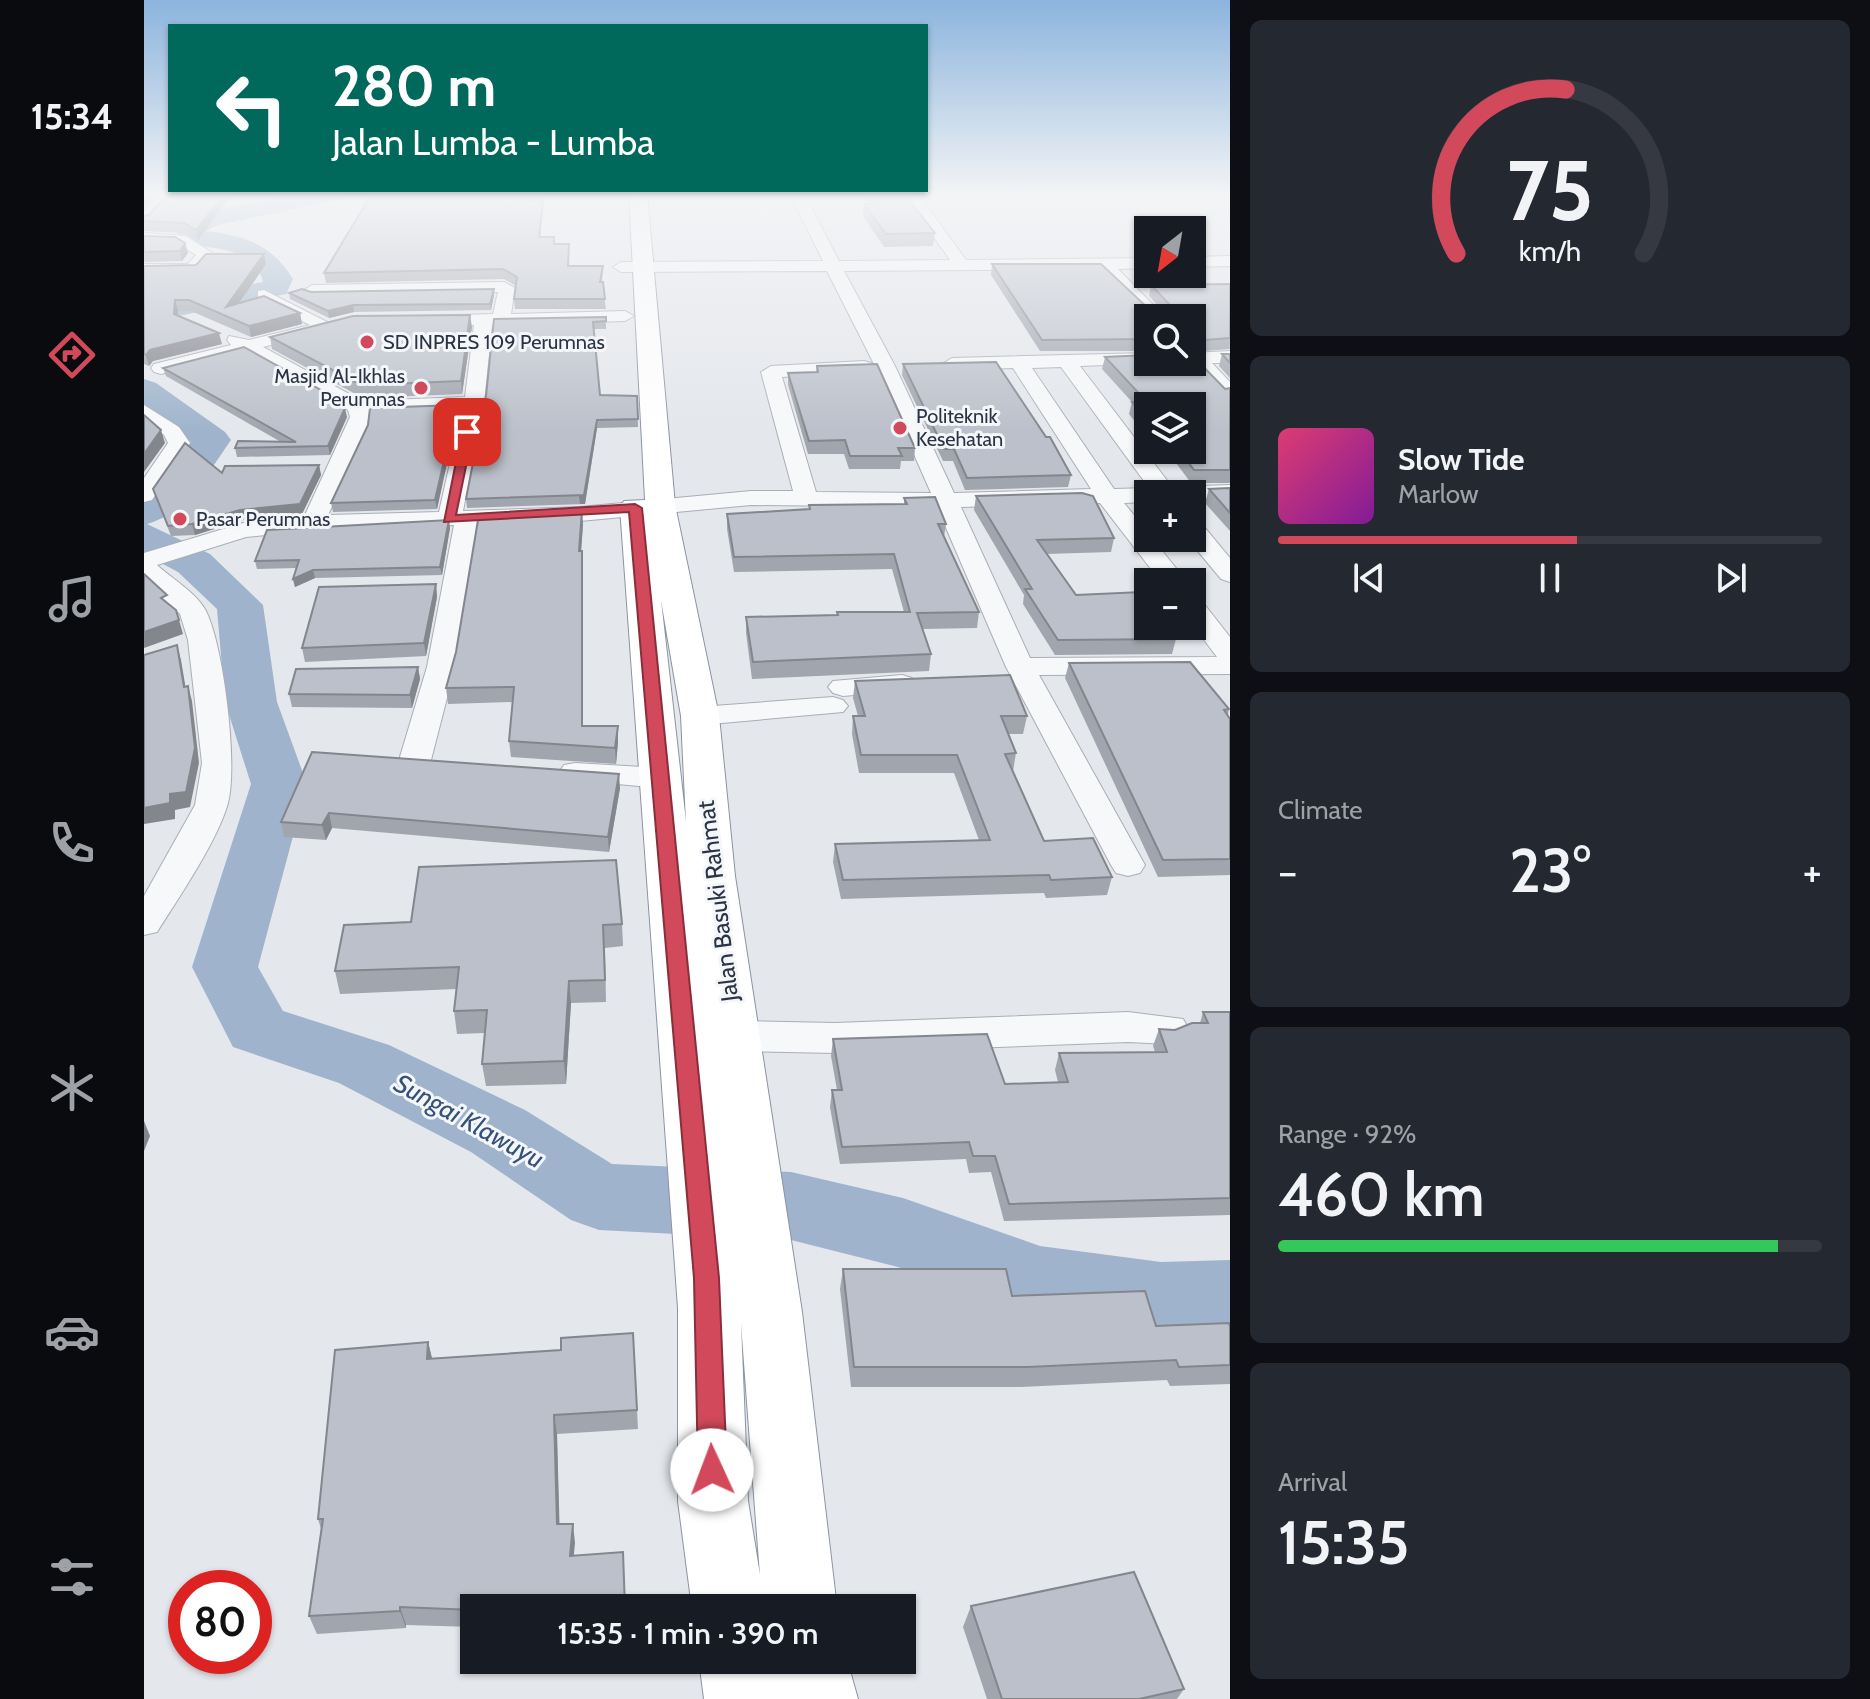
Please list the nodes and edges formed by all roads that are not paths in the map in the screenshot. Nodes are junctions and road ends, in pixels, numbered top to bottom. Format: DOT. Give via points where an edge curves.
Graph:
graph roads {
  1 [pos="631,273"];
  2 [pos="632,273"];
  3 [pos="837,273"];
  4 [pos="1114,273"];
  5 [pos="312,290"];
  6 [pos="264,295"];
  7 [pos="1144,304"];
  8 [pos="625,316"];
  9 [pos="493,319"];
  10 [pos="401,321"];
  11 [pos="223,335"];
  12 [pos="249,346"];
  13 [pos="1206,357"];
  14 [pos="1230,357"];
  15 [pos="1134,359"];
  16 [pos="1066,361"];
  17 [pos="1019,362"];
  18 [pos="930,365"];
  19 [pos="639,366"];
  20 [pos="892,366"];
  21 [pos="161,368"];
  22 [pos="1206,370"];
  23 [pos="1230,394"];
  24 [pos="474,403"];
  25 [pos="358,407"];
  26 [pos="144,411"];
  27 [pos="341,465"];
  28 [pos="317,466"];
  29 [pos="154,467"];
  30 [pos="1155,480"];
  31 [pos="1230,492"];
  32 [pos="1206,493"];
  33 [pos="144,495"];
  34 [pos="1134,495"];
  35 [pos="1107,496"];
  36 [pos="806,498"];
  37 [pos="946,500"];
  38 [pos="648,507"];
  39 [pos="458,518"];
  40 [pos="313,523"];
  41 [pos="1206,545"];
  42 [pos="145,562"];
  43 [pos="1163,568"];
  44 [pos="1230,574"];
  45 [pos="454,586"];
  46 [pos="423,587"];
  47 [pos="1206,624"];
  48 [pos="1230,655"];
  49 [pos="1230,665"];
  50 [pos="441,667"];
  51 [pos="411,668"];
  52 [pos="1014,675"];
  53 [pos="935,682"];
  54 [pos="700,716"];
  55 [pos="415,761"];
  56 [pos="543,770"];
  57 [pos="660,778"];
  58 [pos="1128,865"];
  59 [pos="691,878"];
  60 [pos="144,923"];
  61 [pos="1169,1029"];
  62 [pos="734,1036"];
  63 [pos="717,1093"];
  64 [pos="740,1310"];
  65 [pos="727,1594"];
  66 [pos="797,1594"];
  67 [pos="739,1674"];
  68 [pos="813,1674"];
  69 [pos="743,1699"];
  70 [pos="819,1699"];
  1 -- 8 [label="highway, Jalan Basuki Rahmat"];
  2 -- 19 [label="highway, Jalan Basuki Rahmat"];
  3 -- 20 [label="street"];
  4 -- 7 [label="street"];
  5 -- 9 [label="street" via="507,288"];
  6 -- 12 [label="street" via="333,324"];
  8 -- 9 [label="street"];
  8 -- 19 [label="highway, Jalan Basuki Rahmat"];
  9 -- 10 [label="street"];
  9 -- 24 [label="street"];
  11 -- 12 [label="street"];
  12 -- 21 [label="street"];
  12 -- 25 [label="street"];
  13 -- 14 [label="street"];
  15 -- 16 [label="street"];
  16 -- 17 [label="street"];
  16 -- 30 [label="street"];
  17 -- 18 [label="street"];
  17 -- 35 [label="street"];
  19 -- 38 [label="highway, Jalan Basuki Rahmat"];
  20 -- 36 [label="street" via="771,372"];
  20 -- 37 [label="street"];
  22 -- 23 [label="street"];
  24 -- 25 [label="street"];
  24 -- 39 [label="street"];
  25 -- 27 [label="street" via="360,417"];
  26 -- 29 [label="street" via="178,441"];
  27 -- 28 [label="street"];
  27 -- 40 [label="street"];
  29 -- 33 [label="street"];
  31 -- 32 [label="street"];
  34 -- 35 [label="street"];
  35 -- 37 [label="street"];
  35 -- 43 [label="street"];
  36 -- 37 [label="street"];
  36 -- 38 [label="street"];
  37 -- 52 [label="street"];
  38 -- 39 [label="street"];
  38 -- 54 [label="highway, Jalan Basuki Rahmat"];
  38 -- 57 [label="highway, Jalan Basuki Rahmat"];
  39 -- 40 [label="street"];
  39 -- 45 [label="street"];
  40 -- 42 [label="street" via="224,535"];
  41 -- 44 [label="street"];
  42 -- 60 [label="street" via="189,604 187,645 218,763 216,789 177,872"];
  45 -- 46 [label="street"];
  45 -- 50 [label="street"];
  47 -- 48 [label="street"];
  49 -- 52 [label="street"];
  50 -- 51 [label="street"];
  50 -- 55 [label="street"];
  52 -- 58 [label="street"];
  53 -- 54 [label="street"];
  54 -- 59 [label="highway, Jalan Basuki Rahmat"];
  56 -- 57 [label="street"];
  57 -- 59 [label="highway, Jalan Basuki Rahmat"];
  59 -- 62 [label="highway, Jalan Basuki Rahmat"];
  59 -- 63 [label="highway, Jalan Basuki Rahmat"];
  61 -- 62 [label="street"];
  62 -- 63 [label="highway, Jalan Basuki Rahmat"];
  63 -- 64 [label="highway, Jalan Basuki Rahmat"];
  64 -- 65 [label="highway, Jalan Basuki Rahmat" via="713,1501"];
  64 -- 66 [label="highway, Jalan Basuki Rahmat"];
  67 -- 69 [label="highway"];
  68 -- 70 [label="highway"];
}
